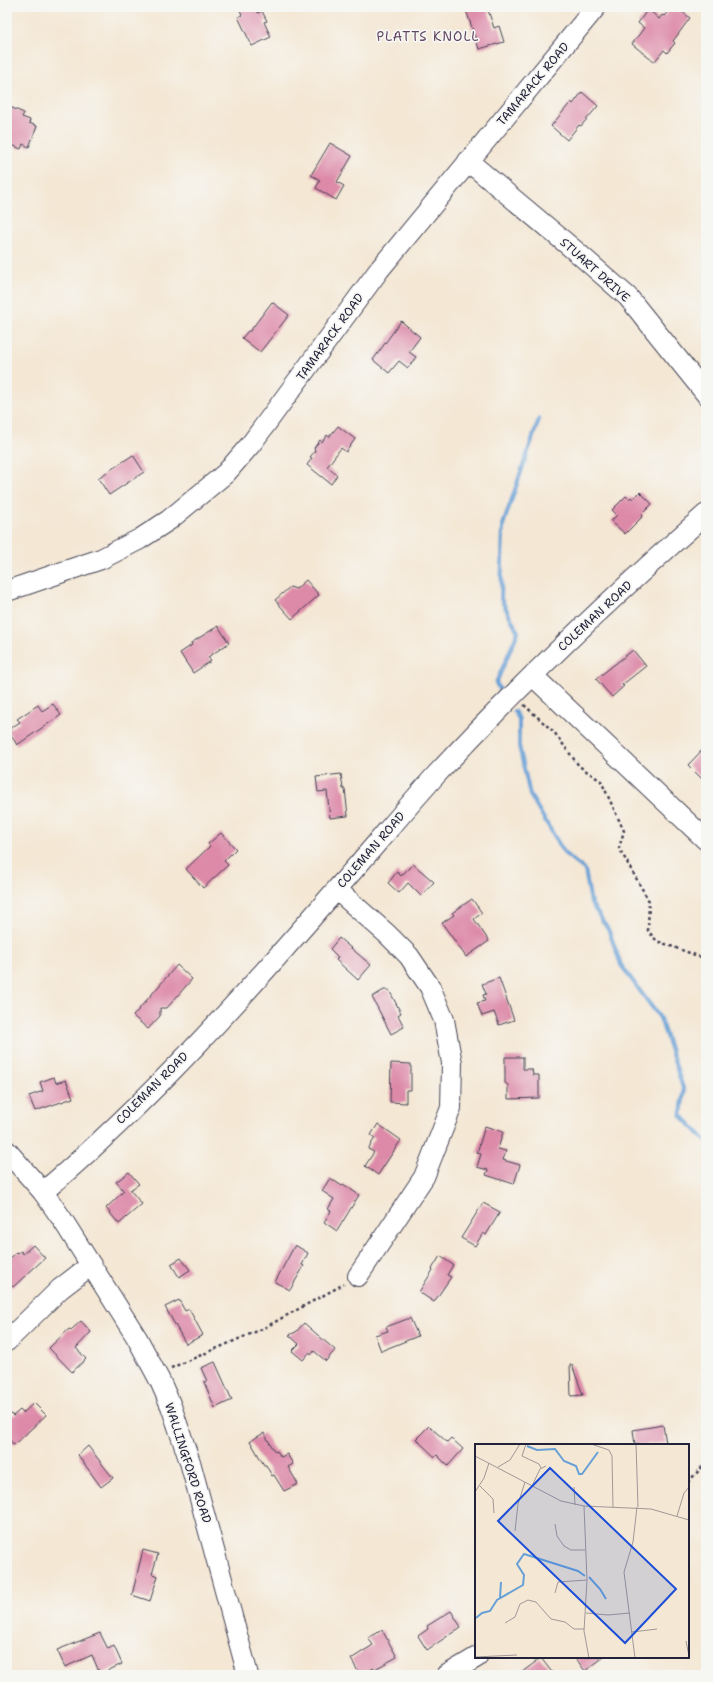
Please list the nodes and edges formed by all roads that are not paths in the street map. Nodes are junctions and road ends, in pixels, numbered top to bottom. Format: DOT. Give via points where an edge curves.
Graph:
graph roads {
  1 [pos="588,10"];
  2 [pos="468,161"];
  3 [pos="706,394"];
  4 [pos="706,514"];
  5 [pos="7,591"];
  6 [pos="533,676"];
  7 [pos="706,840"];
  8 [pos="336,890"];
  9 [pos="7,1151"];
  10 [pos="43,1192"];
  11 [pos="91,1265"];
  12 [pos="358,1276"];
  13 [pos="7,1341"];
  14 [pos="475,1658"];
  15 [pos="248,1675"];
  16 [pos="446,1675"];
  1 -- 2 [label="street, TAMARACK ROAD"];
  2 -- 3 [label="street, STUART DRIVE" via="628,297"];
  2 -- 5 [label="street, TAMARACK ROAD" via="379,270 251,444 226,473 140,539 94,561"];
  4 -- 6 [label="street, COLEMAN ROAD"];
  6 -- 7 [label="street"];
  6 -- 8 [label="street, COLEMAN ROAD" via="434,777"];
  8 -- 10 [label="street, COLEMAN ROAD" via="170,1072"];
  8 -- 12 [label="street" via="388,934 409,956 430,987 444,1020 452,1063 451,1108 424,1177"];
  9 -- 10 [label="street, WALLINGFORD ROAD"];
  10 -- 11 [label="street, WALLINGFORD ROAD"];
  11 -- 13 [label="street" via="60,1288"];
  11 -- 15 [label="street, WALLINGFORD ROAD" via="137,1338 171,1406 190,1462"];
  14 -- 16 [label="street"];
}
